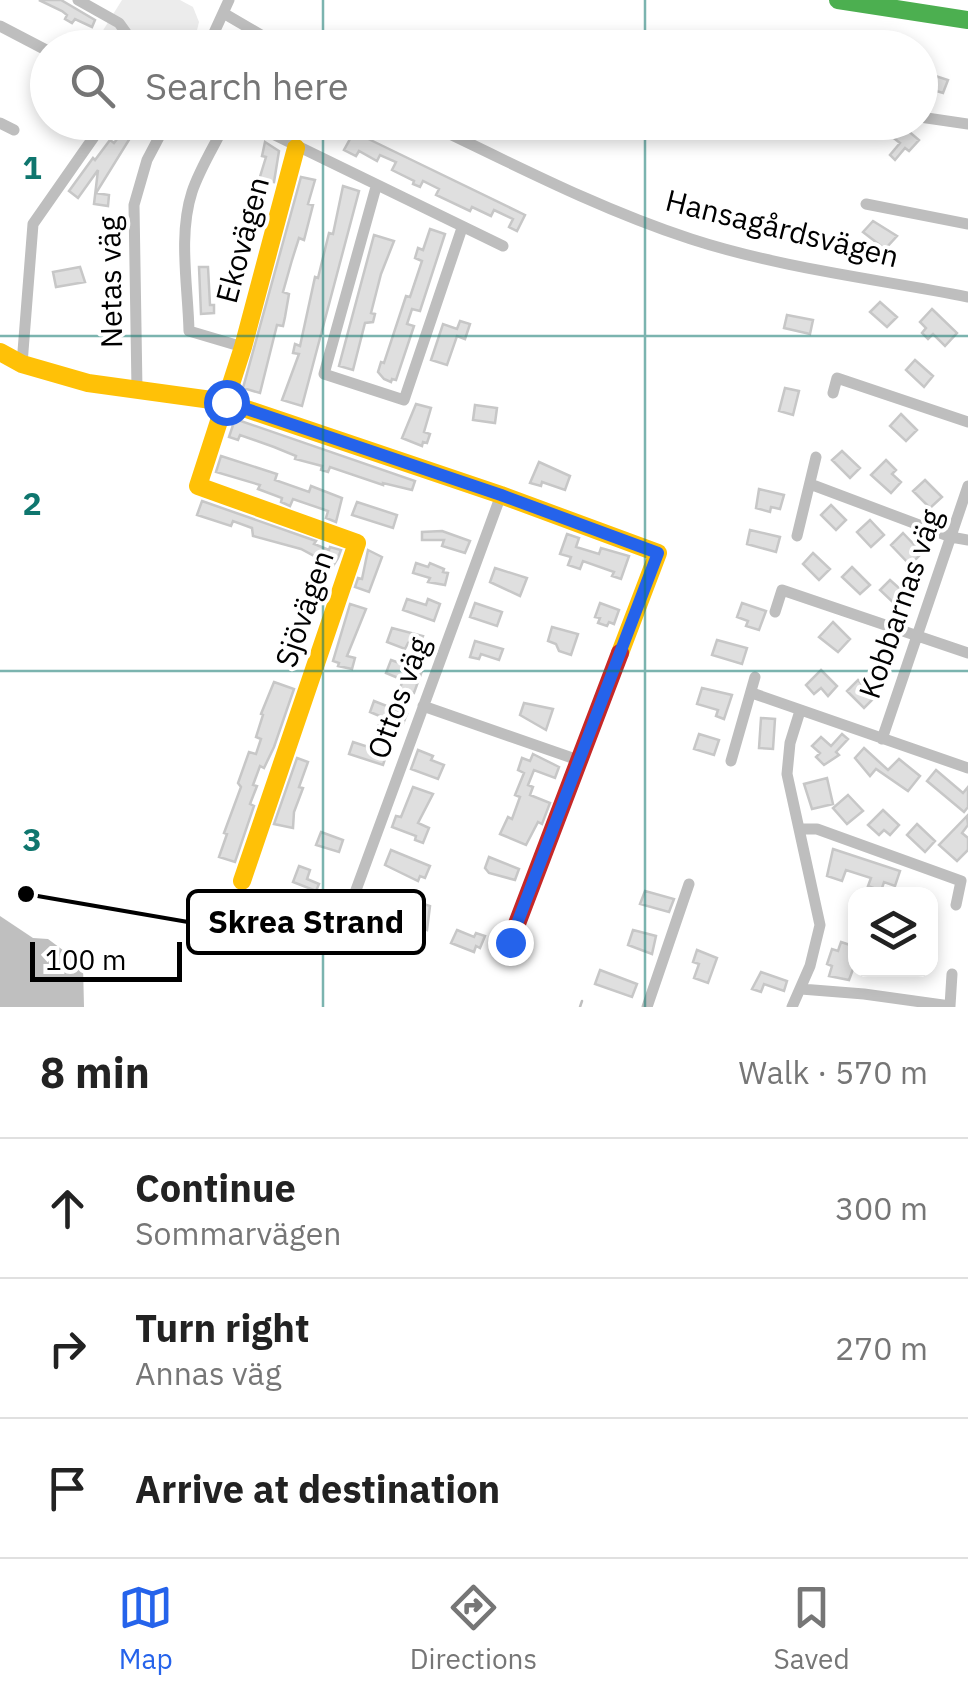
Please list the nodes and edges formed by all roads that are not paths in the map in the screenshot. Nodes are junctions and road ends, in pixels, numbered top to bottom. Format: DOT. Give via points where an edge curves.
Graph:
graph roads {
  1 [pos="78,0"];
  2 [pos="229,0"];
  3 [pos="838,0"];
  4 [pos="225,14"];
  5 [pos="968,20"];
  6 [pos="0,26"];
  7 [pos="125,30"];
  8 [pos="217,30"];
  9 [pos="253,30"];
  10 [pos="30,42"];
  11 [pos="938,120"];
  12 [pos="0,123"];
  13 [pos="968,124"];
  14 [pos="14,130"];
  15 [pos="92,140"];
  16 [pos="158,140"];
  17 [pos="217,140"];
  18 [pos="281,140"];
  19 [pos="463,140"];
  20 [pos="296,148"];
  21 [pos="376,186"];
  22 [pos="866,204"];
  23 [pos="968,224"];
  24 [pos="462,228"];
  25 [pos="502,246"];
  26 [pos="968,296"];
  27 [pos="243,346"];
  28 [pos="0,352"];
  29 [pos="22,364"];
  30 [pos="137,388"];
  31 [pos="833,393"];
  32 [pos="226,402"];
  33 [pos="968,422"];
  34 [pos="816,457"];
  35 [pos="810,484"];
  36 [pos="968,486"];
  37 [pos="501,495"];
  38 [pos="796,536"];
  39 [pos="951,537"];
  40 [pos="968,540"];
  41 [pos="775,612"];
  42 [pos="916,636"];
  43 [pos="968,653"];
  44 [pos="756,677"];
  45 [pos="752,694"];
  46 [pos="422,706"];
  47 [pos="800,710"];
  48 [pos="882,739"];
  49 [pos="578,760"];
  50 [pos="731,762"];
  51 [pos="968,768"];
  52 [pos="800,829"];
  53 [pos="242,881"];
  54 [pos="690,884"];
  55 [pos="956,905"];
  56 [pos="345,920"];
  57 [pos="510,942"];
  58 [pos="952,974"];
  59 [pos="801,989"];
  60 [pos="950,1006"];
  61 [pos="647,1007"];
  62 [pos="792,1007"];
  1 -- 7 [label="street"];
  2 -- 4 [label="street"];
  3 -- 5 [label="street"];
  4 -- 8 [label="street"];
  4 -- 9 [label="street"];
  6 -- 10 [label="street"];
  11 -- 13 [label="street"];
  12 -- 14 [label="street"];
  15 -- 29 [label="street" via="33,224"];
  16 -- 30 [label="street, Netas väg" via="134,205"];
  17 -- 27 [label="street, Ekovägen" via="188,208 190,331"];
  18 -- 20 [label="street"];
  19 -- 26 [label="street, Hansagårdsvägen" via="694,240"];
  20 -- 21 [label="street"];
  20 -- 27 [label="street, Ekovägen"];
  21 -- 24 [label="street"];
  21 -- 24 [label="street" via="324,374 404,400"];
  22 -- 23 [label="street"];
  24 -- 25 [label="street"];
  27 -- 32 [label="street, Ekovägen"];
  28 -- 29 [label="street"];
  29 -- 30 [label="street" via="88,383"];
  30 -- 32 [label="street"];
  31 -- 33 [label="street" via="837,378"];
  32 -- 37 [label="street"];
  32 -- 53 [label="street, Sjövägen" via="198,486 357,542"];
  34 -- 35 [label="street"];
  35 -- 38 [label="street"];
  35 -- 39 [label="street"];
  36 -- 39 [label="street, Kobbarnas väg"];
  37 -- 46 [label="street, Ottos väg"];
  37 -- 49 [label="street" via="658,553"];
  39 -- 40 [label="street"];
  39 -- 42 [label="street, Kobbarnas väg"];
  41 -- 42 [label="street" via="782,590"];
  42 -- 43 [label="street"];
  42 -- 48 [label="street, Kobbarnas väg"];
  44 -- 45 [label="street"];
  45 -- 47 [label="street"];
  45 -- 50 [label="street"];
  46 -- 49 [label="street"];
  46 -- 56 [label="street, Ottos väg"];
  47 -- 48 [label="street"];
  47 -- 52 [label="street" via="786,758"];
  48 -- 51 [label="street"];
  49 -- 57 [label="street"];
  52 -- 55 [label="street" via="817,829 961,880"];
  52 -- 59 [label="street" via="820,925"];
  54 -- 61 [label="street"];
  58 -- 60 [label="street"];
  59 -- 60 [label="street"];
  59 -- 62 [label="street"];
}
